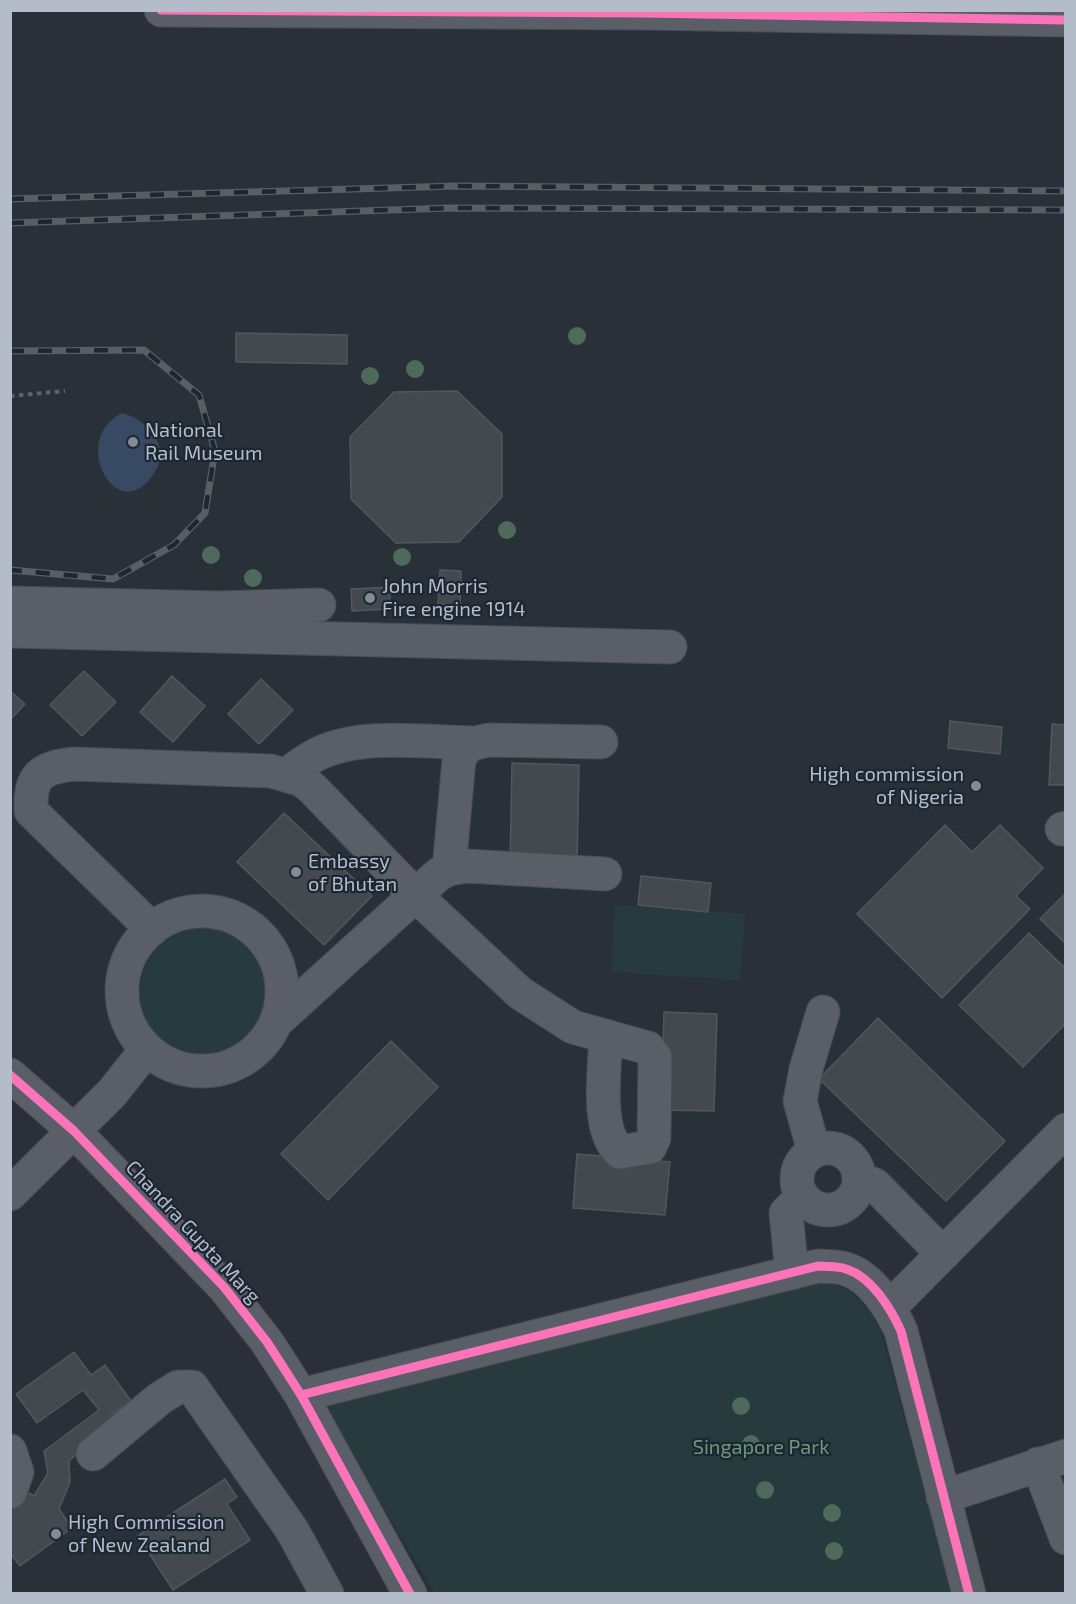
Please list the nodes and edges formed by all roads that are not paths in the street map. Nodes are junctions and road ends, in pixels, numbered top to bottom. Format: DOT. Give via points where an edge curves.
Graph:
graph roads {
  1 [pos="161,10"];
  2 [pos="226,11"];
  3 [pos="455,11"];
  4 [pos="643,12"];
  5 [pos="1065,20"];
  6 [pos="10,603"];
  7 [pos="320,605"];
  8 [pos="10,632"];
  9 [pos="670,647"];
  10 [pos="601,742"];
  11 [pos="472,743"];
  12 [pos="287,774"];
  13 [pos="449,869"];
  14 [pos="604,874"];
  15 [pos="415,895"];
  16 [pos="152,929"];
  17 [pos="823,1012"];
  18 [pos="278,1020"];
  19 [pos="606,1036"];
  20 [pos="146,1050"];
  21 [pos="10,1075"];
  22 [pos="1065,1130"];
  23 [pos="74,1131"];
  24 [pos="814,1151"];
  25 [pos="859,1179"];
  26 [pos="10,1194"];
  27 [pos="802,1197"];
  28 [pos="943,1254"];
  29 [pos="792,1273"];
  30 [pos="890,1307"];
  31 [pos="301,1395"];
  32 [pos="10,1451"];
  33 [pos="93,1454"];
  34 [pos="1052,1460"];
  35 [pos="10,1492"];
  36 [pos="943,1497"];
  37 [pos="1065,1538"];
  38 [pos="327,1593"];
  39 [pos="410,1593"];
  40 [pos="969,1593"];
  1 -- 2 [label="street"];
  2 -- 3 [label="street"];
  3 -- 4 [label="street"];
  4 -- 5 [label="street"];
  6 -- 7 [label="street" via="218,608"];
  8 -- 9 [label="street"];
  10 -- 11 [label="street"];
  11 -- 12 [label="street" via="415,740 340,746 315,755"];
  11 -- 13 [label="street" via="459,760"];
  12 -- 15 [label="street" via="313,789"];
  12 -- 16 [label="street" via="74,764 51,767 36,778 31,811"];
  13 -- 14 [label="street" via="467,866"];
  13 -- 15 [label="street"];
  15 -- 18 [label="street"];
  15 -- 19 [label="street" via="520,993 573,1027"];
  16 -- 18 [label="street" via="166,919 192,911 220,912 246,923 266,942 279,966 283,993"];
  16 -- 20 [label="street" via="129,956 122,980 122,1006 131,1029"];
  17 -- 24 [label="street" via="800,1101"];
  18 -- 20 [label="street" via="264,1043 244,1060 220,1070 193,1071 168,1065"];
  20 -- 23 [label="street" via="112,1093"];
  21 -- 23 [label="street, Chandra Gupta Marg"];
  22 -- 28 [label="street"];
  23 -- 26 [label="street"];
  23 -- 31 [label="street, Chandra Gupta Marg" via="224,1287 267,1342"];
  24 -- 25 [label="street" via="825,1148 845,1153 853,1160"];
  24 -- 27 [label="street" via="799,1166 797,1187"];
  25 -- 27 [label="street" via="853,1198 837,1209 817,1209"];
  25 -- 28 [label="street" via="874,1185"];
  27 -- 29 [label="street" via="786,1213"];
  28 -- 30 [label="street"];
  29 -- 30 [label="street" via="818,1266 847,1269 873,1287"];
  29 -- 31 [label="street"];
  30 -- 36 [label="street" via="901,1331"];
  31 -- 39 [label="street, Chandra Gupta Marg"];
  32 -- 35 [label="street" via="17,1472"];
  33 -- 38 [label="street" via="159,1399 178,1387 192,1387 292,1530"];
  34 -- 36 [label="street"];
  34 -- 37 [label="street"];
  36 -- 40 [label="street"];
}
